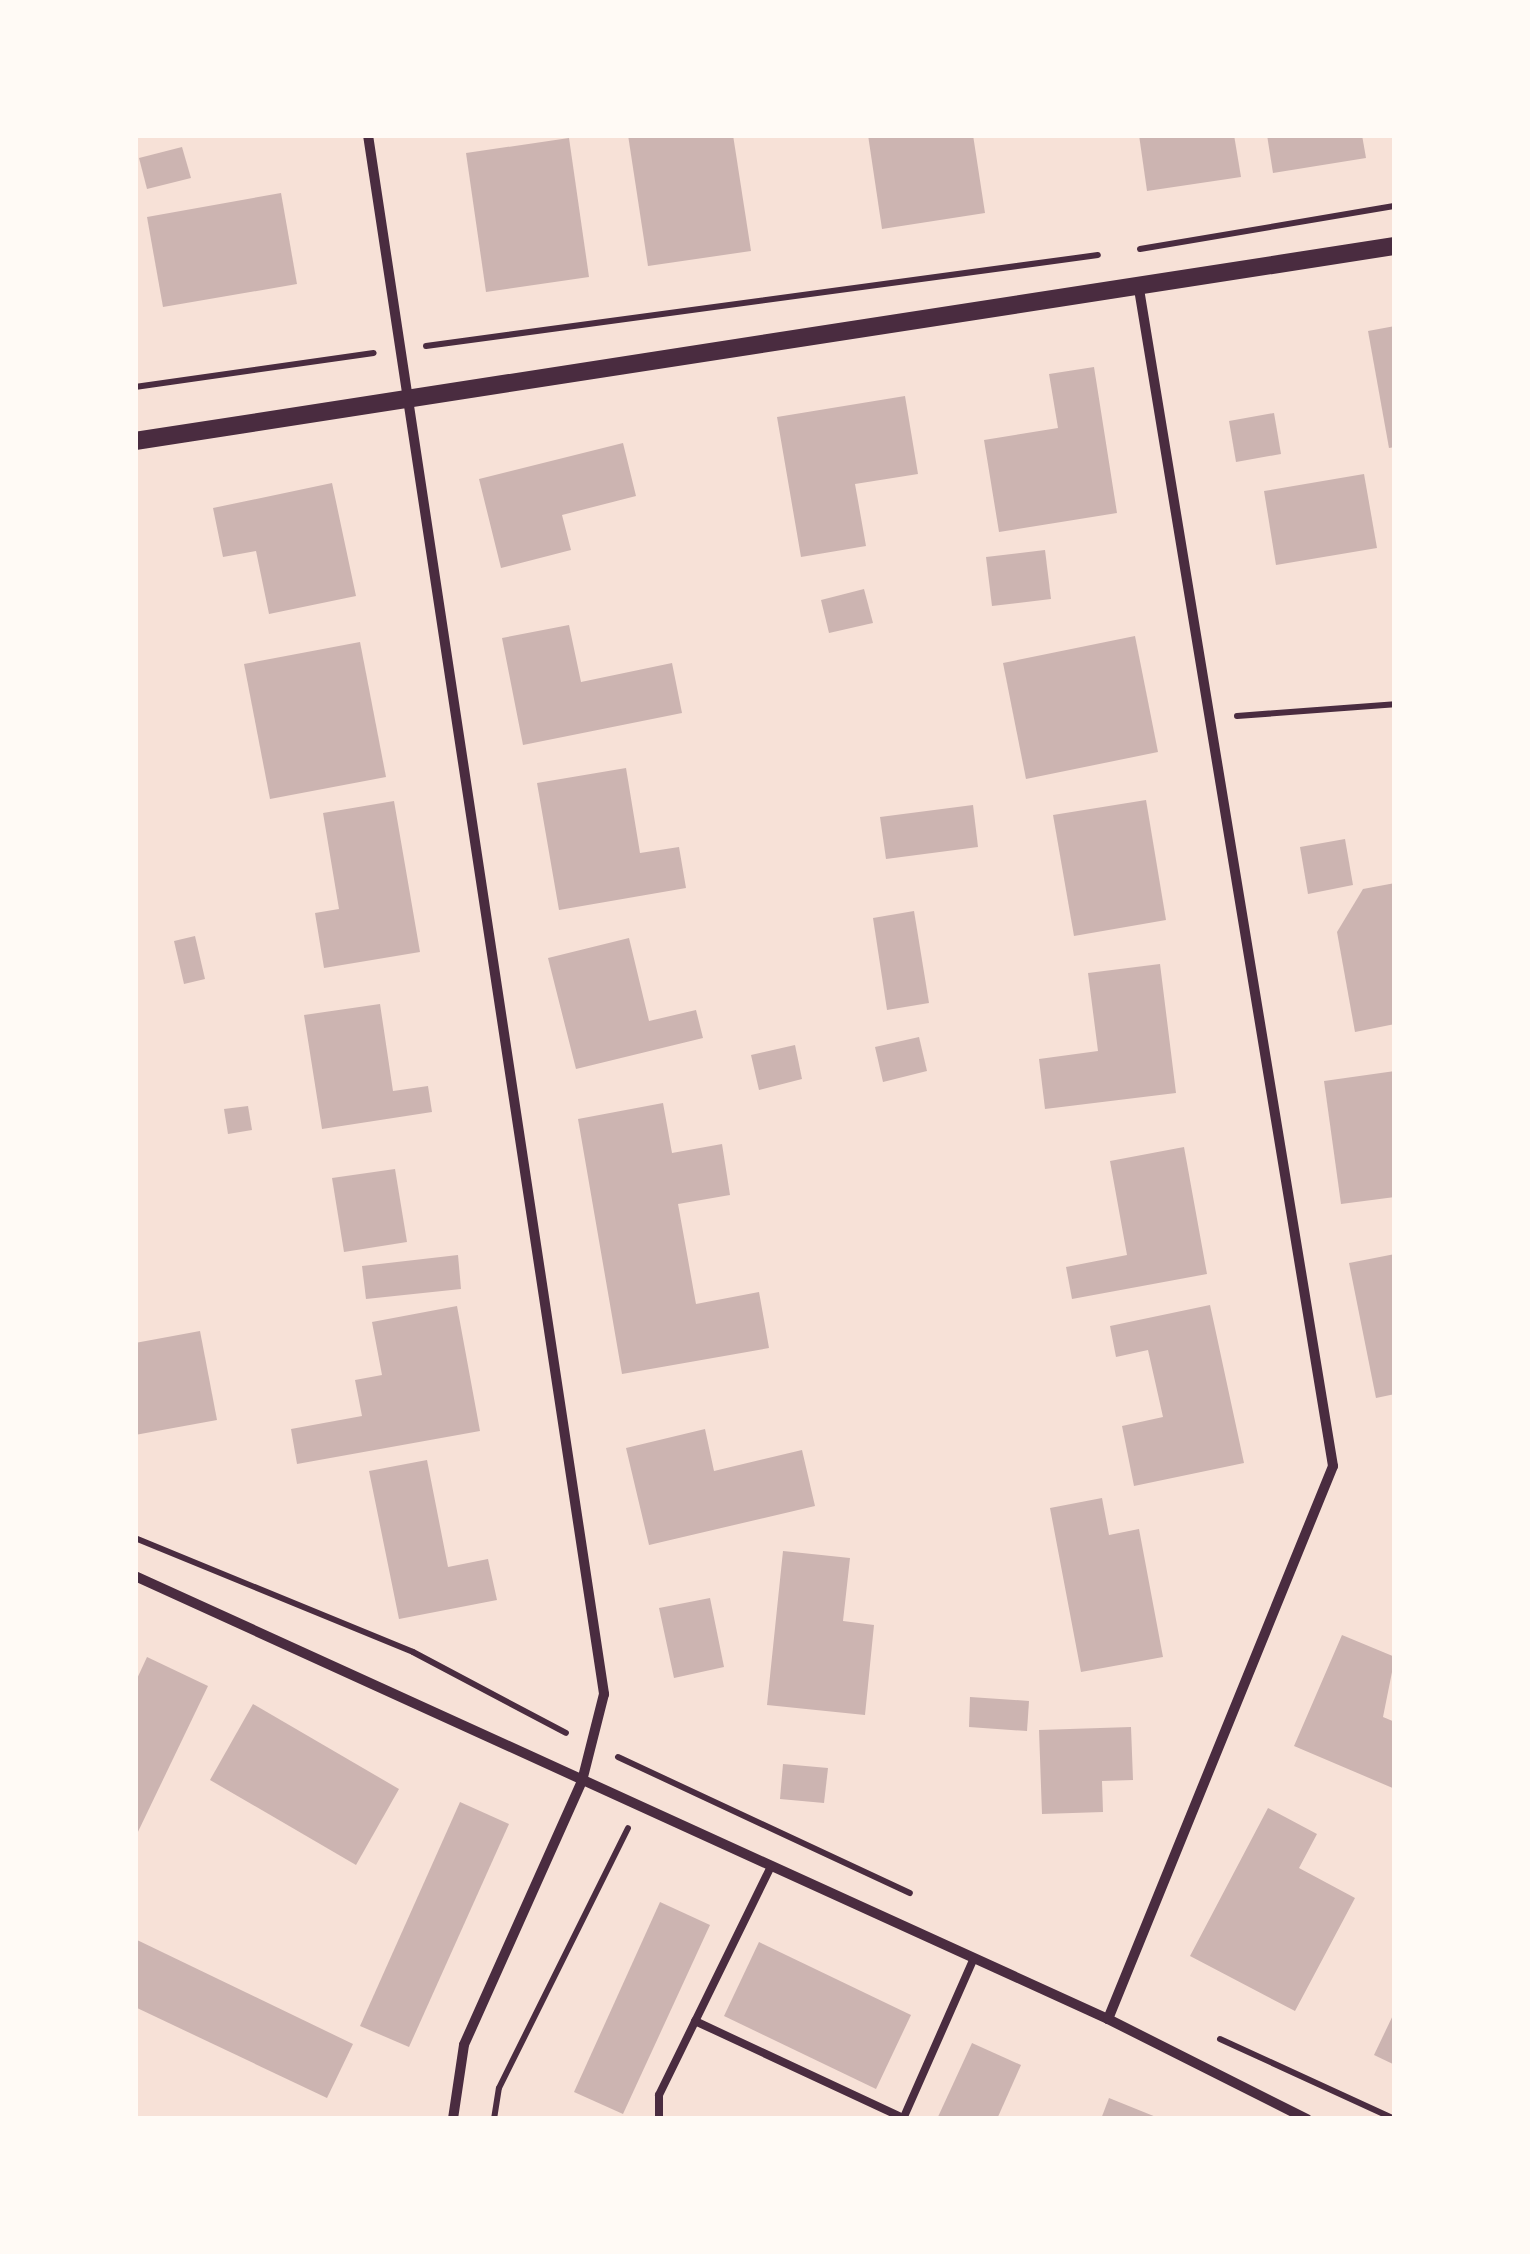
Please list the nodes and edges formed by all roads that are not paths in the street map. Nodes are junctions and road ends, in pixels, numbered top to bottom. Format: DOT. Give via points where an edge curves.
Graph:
graph roads {
  1 [pos="368,135"];
  2 [pos="1395,246"];
  3 [pos="1140,289"];
  4 [pos="408,400"];
  5 [pos="135,441"];
  6 [pos="135,1576"];
  7 [pos="582,1780"];
  8 [pos="771,1866"];
  9 [pos="974,1958"];
  10 [pos="1108,2019"];
  11 [pos="695,2021"];
  12 [pos="903,2118"];
  13 [pos="454,2119"];
  14 [pos="659,2119"];
  15 [pos="1307,2119"];
  1 -- 4 [label="street"];
  2 -- 3 [label="street"];
  3 -- 4 [label="street"];
  3 -- 10 [label="street" via="1216,718 1333,1466"];
  4 -- 5 [label="street"];
  4 -- 7 [label="street" via="604,1694"];
  6 -- 7 [label="street"];
  7 -- 8 [label="street"];
  7 -- 13 [label="street" via="464,2045"];
  8 -- 9 [label="street"];
  8 -- 11 [label="lane"];
  9 -- 10 [label="street"];
  9 -- 12 [label="lane"];
  10 -- 15 [label="street"];
  11 -- 12 [label="lane"];
  11 -- 14 [label="lane" via="659,2095"];
}
